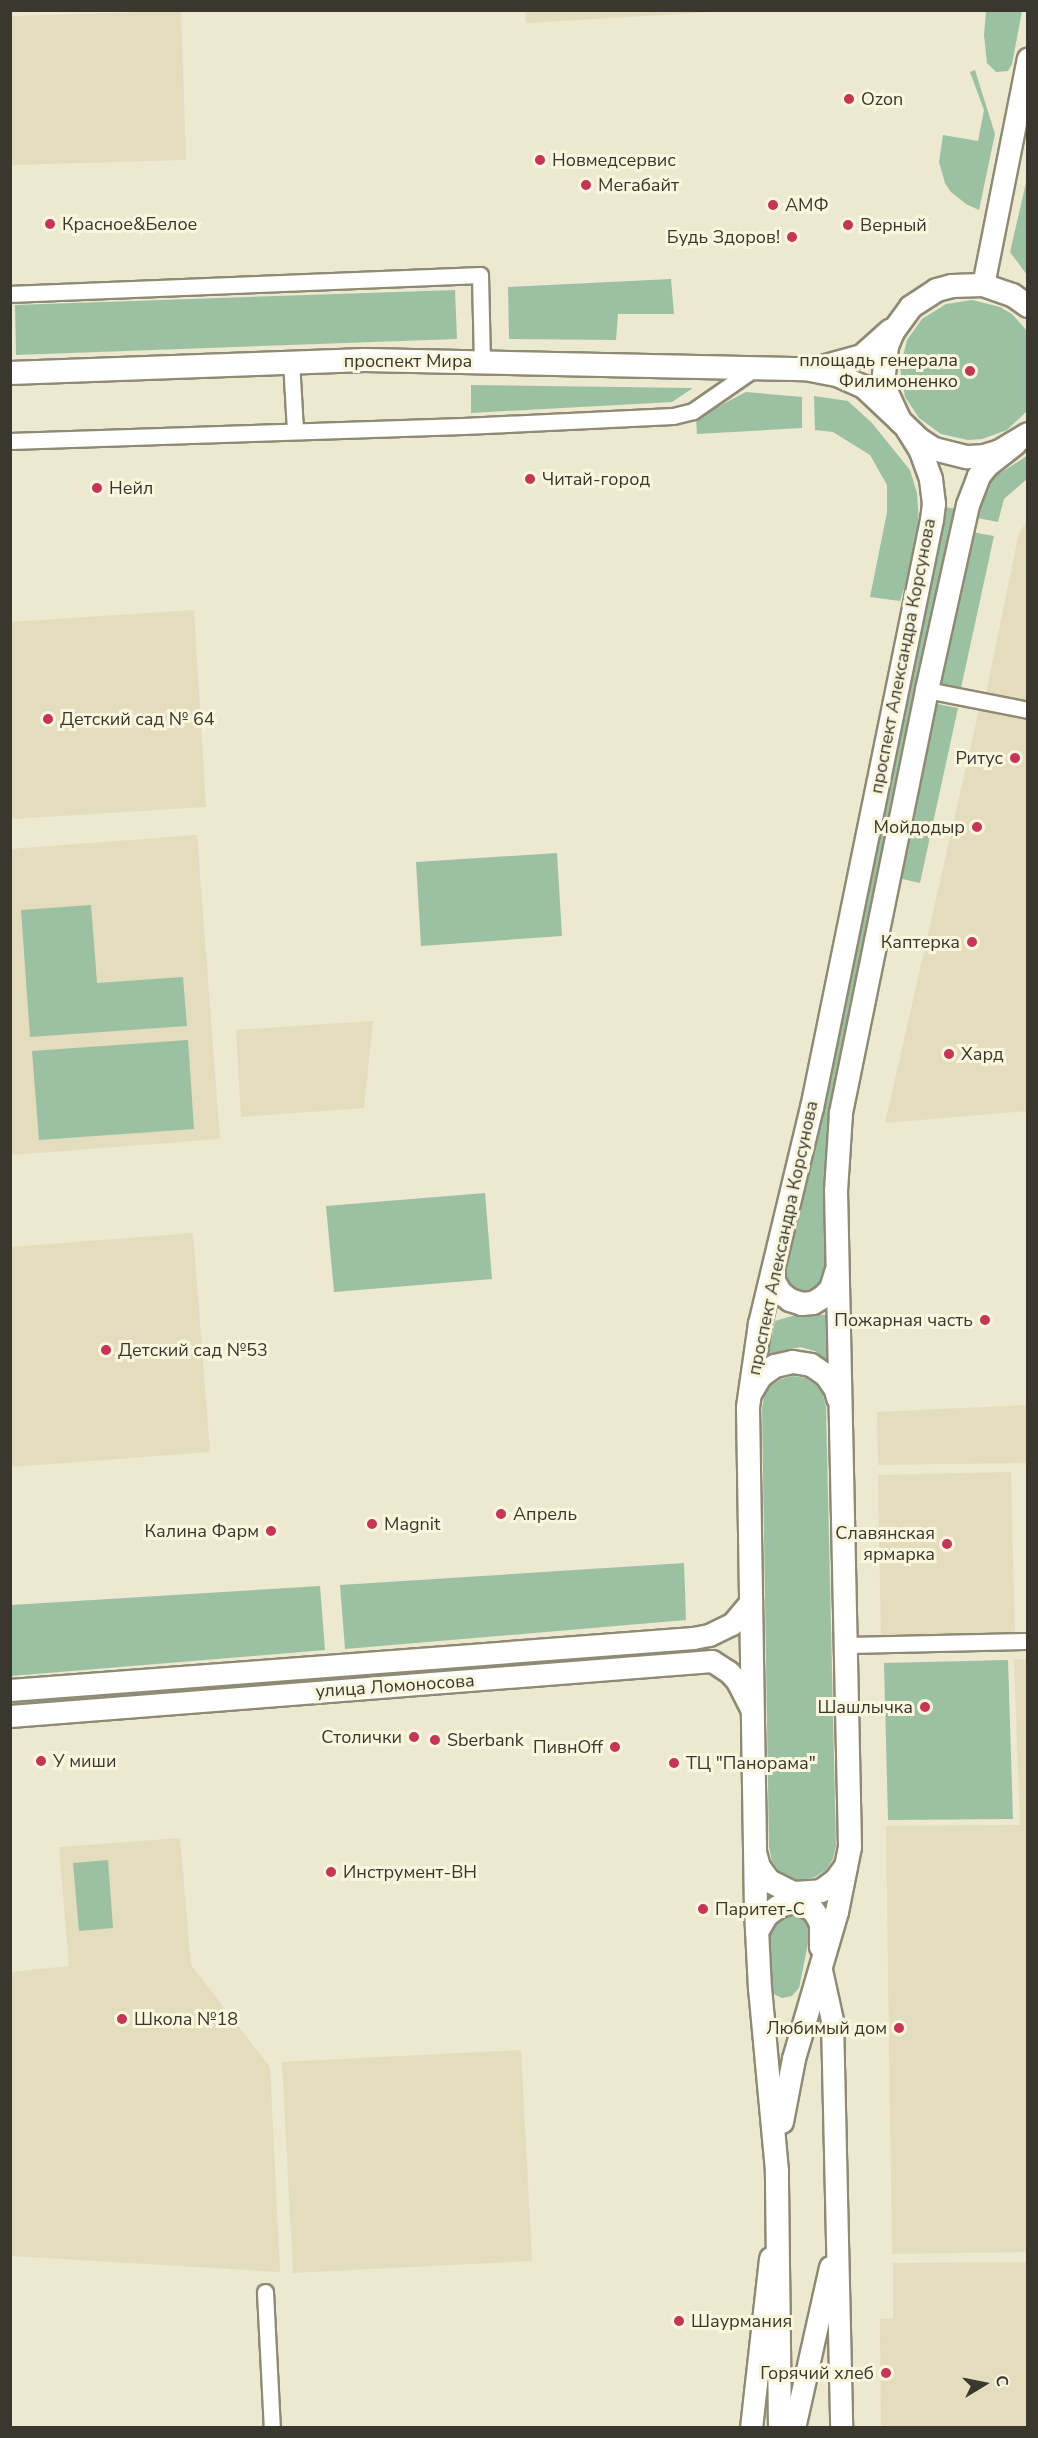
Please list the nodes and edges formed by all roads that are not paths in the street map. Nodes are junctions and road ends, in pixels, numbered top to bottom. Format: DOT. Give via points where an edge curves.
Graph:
graph roads {
  1 [pos="1028,58"];
  2 [pos="983,285"];
  3 [pos="10,294"];
  4 [pos="1028,306"];
  5 [pos="901,318"];
  6 [pos="291,361"];
  7 [pos="482,361"];
  8 [pos="755,368"];
  9 [pos="805,369"];
  10 [pos="10,373"];
  11 [pos="903,425"];
  12 [pos="294,430"];
  13 [pos="1021,439"];
  14 [pos="10,441"];
  15 [pos="927,690"];
  16 [pos="1028,710"];
  17 [pos="838,1260"];
  18 [pos="774,1269"];
  19 [pos="748,1399"];
  20 [pos="840,1406"];
  21 [pos="751,1601"];
  22 [pos="709,1635"];
  23 [pos="1028,1641"];
  24 [pos="845,1645"];
  25 [pos="712,1661"];
  26 [pos="10,1690"];
  27 [pos="753,1712"];
  28 [pos="10,1716"];
  29 [pos="755,1849"];
  30 [pos="849,1856"];
  31 [pos="757,1932"];
  32 [pos="821,1970"];
  33 [pos="777,2171"];
  34 [pos="778,2195"];
  35 [pos="837,2234"];
  36 [pos="265,2292"];
  37 [pos="840,2396"];
  38 [pos="800,2400"];
  39 [pos="272,2427"];
  40 [pos="751,2427"];
  41 [pos="780,2427"];
  42 [pos="794,2427"];
  43 [pos="841,2427"];
  1 -- 2 [label="main road"];
  2 -- 4 [label="main road" via="1012,295"];
  2 -- 5 [label="main road" via="937,290"];
  3 -- 7 [label="street" via="480,275"];
  5 -- 9 [label="main road, проспект Мира" via="882,341 862,356"];
  5 -- 11 [label="main road" via="884,362 887,393"];
  6 -- 7 [label="main road, проспект Мира"];
  6 -- 10 [label="main road, проспект Мира"];
  6 -- 12 [label="street"];
  7 -- 8 [label="main road, проспект Мира"];
  8 -- 9 [label="main road, проспект Мира"];
  8 -- 12 [label="street" via="693,411 673,416"];
  9 -- 11 [label="main road, проспект Мира" via="837,375 864,387"];
  11 -- 13 [label="main road" via="934,449 958,456 984,456"];
  11 -- 18 [label="main road, проспект Александра Корсунова" via="921,452 931,479 932,520 812,1107"];
  12 -- 14 [label="street"];
  13 -- 15 [label="main road, проспект Александра Корсунова" via="988,465 974,486"];
  15 -- 16 [label="street"];
  15 -- 17 [label="main road, проспект Александра Корсунова" via="841,1113 836,1173"];
  17 -- 18 [label="main road" via="831,1289 813,1303 790,1300 777,1287"];
  17 -- 20 [label="main road, проспект Александра Корсунова"];
  18 -- 19 [label="main road, проспект Александра Корсунова"];
  19 -- 20 [label="main road" via="761,1376 775,1366 793,1362 811,1365 826,1375"];
  19 -- 21 [label="main road, проспект Александра Корсунова"];
  20 -- 24 [label="main road, проспект Александра Корсунова"];
  21 -- 22 [label="main road, улица Ломоносова" via="732,1624"];
  21 -- 27 [label="main road, проспект Александра Корсунова"];
  22 -- 25 [label="main road" via="720,1645"];
  22 -- 26 [label="main road, улица Ломоносова"];
  23 -- 24 [label="street"];
  24 -- 30 [label="main road, проспект Александра Корсунова"];
  25 -- 27 [label="main road" via="737,1681"];
  25 -- 28 [label="main road, улица Ломоносова"];
  27 -- 29 [label="main road, проспект Александра Корсунова"];
  29 -- 30 [label="main road" via="759,1867 769,1881 785,1891 803,1894 821,1890 836,1880"];
  29 -- 31 [label="main road, проспект Александра Корсунова"];
  30 -- 32 [label="main road, проспект Александра Корсунова"];
  31 -- 32 [label="main road" via="767,1915 778,1907 792,1902 807,1905 821,1924"];
  31 -- 33 [label="main road, проспект Александра Корсунова"];
  32 -- 33 [label="main road, проспект Александра Корсунова" via="788,2087"];
  32 -- 35 [label="main road" via="832,2020"];
  33 -- 34 [label="main road, проспект Александра Корсунова"];
  34 -- 40 [label="main road"];
  34 -- 41 [label="main road, проспект Александра Корсунова"];
  35 -- 37 [label="main road"];
  35 -- 38 [label="main road"];
  36 -- 39 [label="street"];
  37 -- 38 [label="main road" via="830,2387 816,2386"];
  37 -- 43 [label="main road"];
  38 -- 42 [label="main road"];
}
